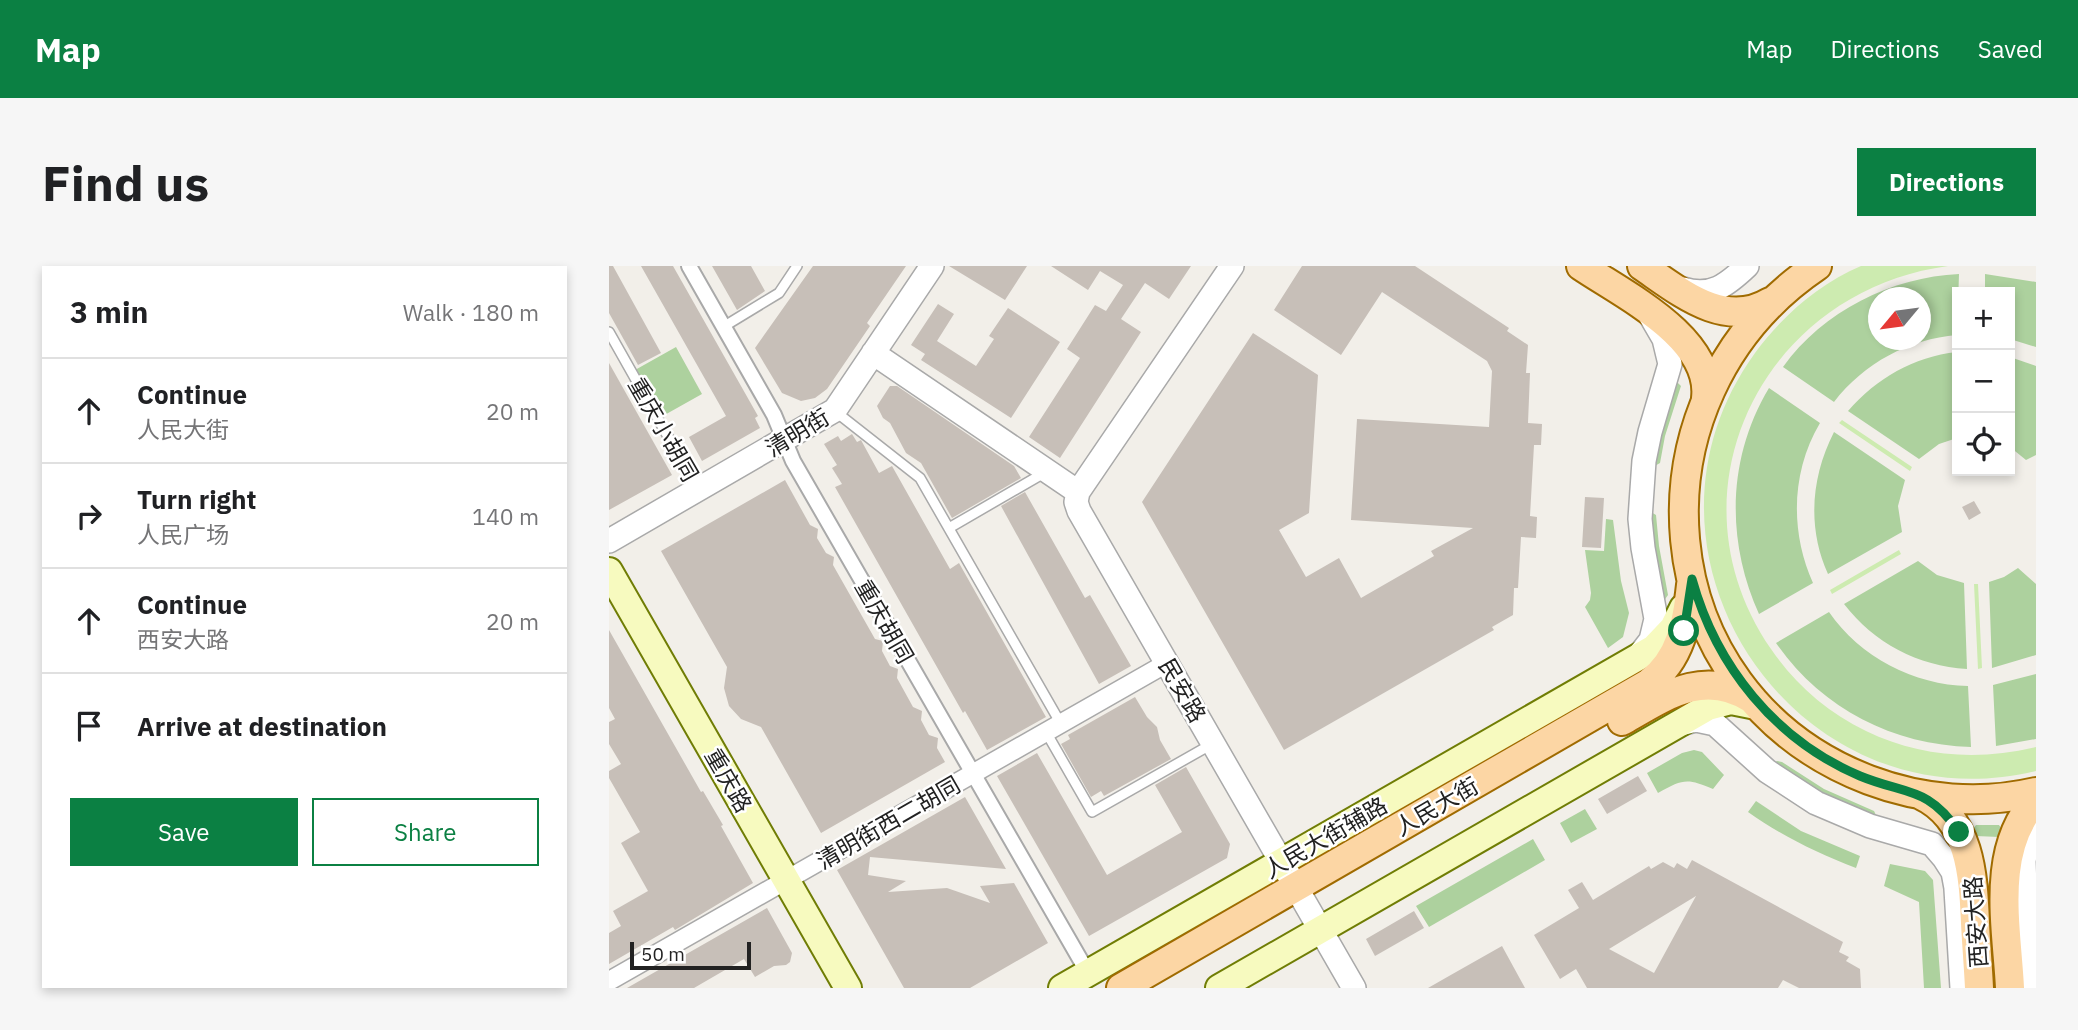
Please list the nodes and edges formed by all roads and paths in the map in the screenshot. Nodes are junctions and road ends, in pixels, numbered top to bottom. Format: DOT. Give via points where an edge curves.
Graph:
graph roads {
  1 [pos="689,266"];
  2 [pos="797,266"];
  3 [pos="932,266"];
  4 [pos="1232,266"];
  5 [pos="1581,266"];
  6 [pos="1642,266"];
  7 [pos="1747,266"];
  8 [pos="1817,266"];
  9 [pos="1667,283"];
  10 [pos="1776,299"];
  11 [pos="1646,310"];
  12 [pos="723,327"];
  13 [pos="609,332"];
  14 [pos="873,353"];
  15 [pos="1706,398"];
  16 [pos="835,410"];
  17 [pos="784,440"];
  18 [pos="1047,471"];
  19 [pos="698,489"];
  20 [pos="1078,492"];
  21 [pos="949,528"];
  22 [pos="609,541"];
  23 [pos="609,571"];
  24 [pos="1691,573"];
  25 [pos="1631,662"];
  26 [pos="1167,663"];
  27 [pos="1763,708"];
  28 [pos="1053,728"];
  29 [pos="1668,729"];
  30 [pos="1213,743"];
  31 [pos="973,774"];
  32 [pos="2036,792"];
  33 [pos="1913,793"];
  34 [pos="2036,800"];
  35 [pos="2036,819"];
  36 [pos="2036,853"];
  37 [pos="1282,862"];
  38 [pos="786,880"];
  39 [pos="2024,881"];
  40 [pos="1957,888"];
  41 [pos="1301,895"];
  42 [pos="1321,929"];
  43 [pos="1088,973"];
  44 [pos="609,981"];
  45 [pos="848,988"];
  46 [pos="1062,988"];
  47 [pos="1121,988"];
  48 [pos="1159,988"];
  49 [pos="1219,988"];
  50 [pos="1354,988"];
  51 [pos="1962,988"];
  52 [pos="1979,988"];
  53 [pos="2010,988"];
  54 [pos="2029,988"];
  1 -- 12 [label="street, 重庆胡同"];
  2 -- 12 [label="lane" via="779,293"];
  3 -- 14 [label="street, 清明街"];
  4 -- 20 [label="street"];
  5 -- 11 [label="main road"];
  6 -- 9 [label="main road"];
  7 -- 9 [label="street" via="1712,292 1692,292"];
  8 -- 10 [label="main road"];
  9 -- 10 [label="main road" via="1707,307 1731,312 1756,309"];
  10 -- 15 [label="main road" via="1731,350"];
  11 -- 15 [label="main road" via="1690,345 1705,374"];
  11 -- 25 [label="street" via="1664,339 1670,363 1650,432 1641,490 1643,548 1656,620 1651,640"];
  12 -- 17 [label="street, 重庆胡同"];
  13 -- 19 [label="lane, 重庆小胡同"];
  14 -- 16 [label="street, 清明街"];
  14 -- 18 [label="street"];
  15 -- 24 [label="main road" via="1692,442 1684,492"];
  16 -- 17 [label="street, 清明街"];
  16 -- 21 [label="lane" via="920,478"];
  17 -- 19 [label="street, 清明街"];
  17 -- 31 [label="street, 重庆胡同"];
  18 -- 20 [label="street"];
  18 -- 21 [label="lane"];
  19 -- 22 [label="street, 清明街"];
  20 -- 26 [label="street, 民安路" via="1079,511"];
  21 -- 28 [label="lane"];
  23 -- 38 [label="main road, 重庆路"];
  24 -- 25 [label="main road, 人民大街辅路" via="1681,615 1673,628 1654,648"];
  24 -- 27 [label="main road" via="1714,640"];
  24 -- 41 [label="main road, 人民大街" via="1688,616 1677,649 1649,683"];
  25 -- 37 [label="main road, 人民大街辅路"];
  26 -- 28 [label="street, 清明街西二胡同"];
  26 -- 30 [label="street, 民安路"];
  27 -- 29 [label="main road" via="1720,702"];
  27 -- 33 [label="main road" via="1794,737 1836,765"];
  27 -- 41 [label="main road, 人民大街" via="1736,690 1713,684 1673,693"];
  28 -- 30 [label="lane" via="1092,812"];
  28 -- 31 [label="street, 清明街西二胡同"];
  29 -- 40 [label="street" via="1696,720 1715,724 1767,771 1816,803 1870,826 1932,844 1953,872"];
  29 -- 42 [label="main road"];
  30 -- 37 [label="street, 民安路"];
  31 -- 38 [label="street, 清明街西二胡同"];
  31 -- 43 [label="street, 重庆胡同"];
  32 -- 33 [label="main road" via="1980,799"];
  33 -- 40 [label="street" via="1939,823 1951,852"];
  33 -- 52 [label="main road, 西安大路" via="1938,805 1966,847 1974,888"];
  34 -- 53 [label="main road, 西安大路" via="2019,822 2006,871"];
  35 -- 39 [label="street" via="2027,844"];
  36 -- 39 [label="street"];
  37 -- 41 [label="street, 民安路"];
  37 -- 43 [label="main road, 人民大街辅路"];
  38 -- 44 [label="street, 清明街西二胡同"];
  38 -- 45 [label="main road, 重庆路"];
  39 -- 54 [label="street"];
  40 -- 51 [label="street"];
  41 -- 42 [label="street, 民安路"];
  41 -- 47 [label="main road, 人民大街"];
  41 -- 48 [label="main road, 人民大街"];
  42 -- 49 [label="main road"];
  42 -- 50 [label="street, 民安路"];
  43 -- 46 [label="main road, 人民大街辅路"];
}
